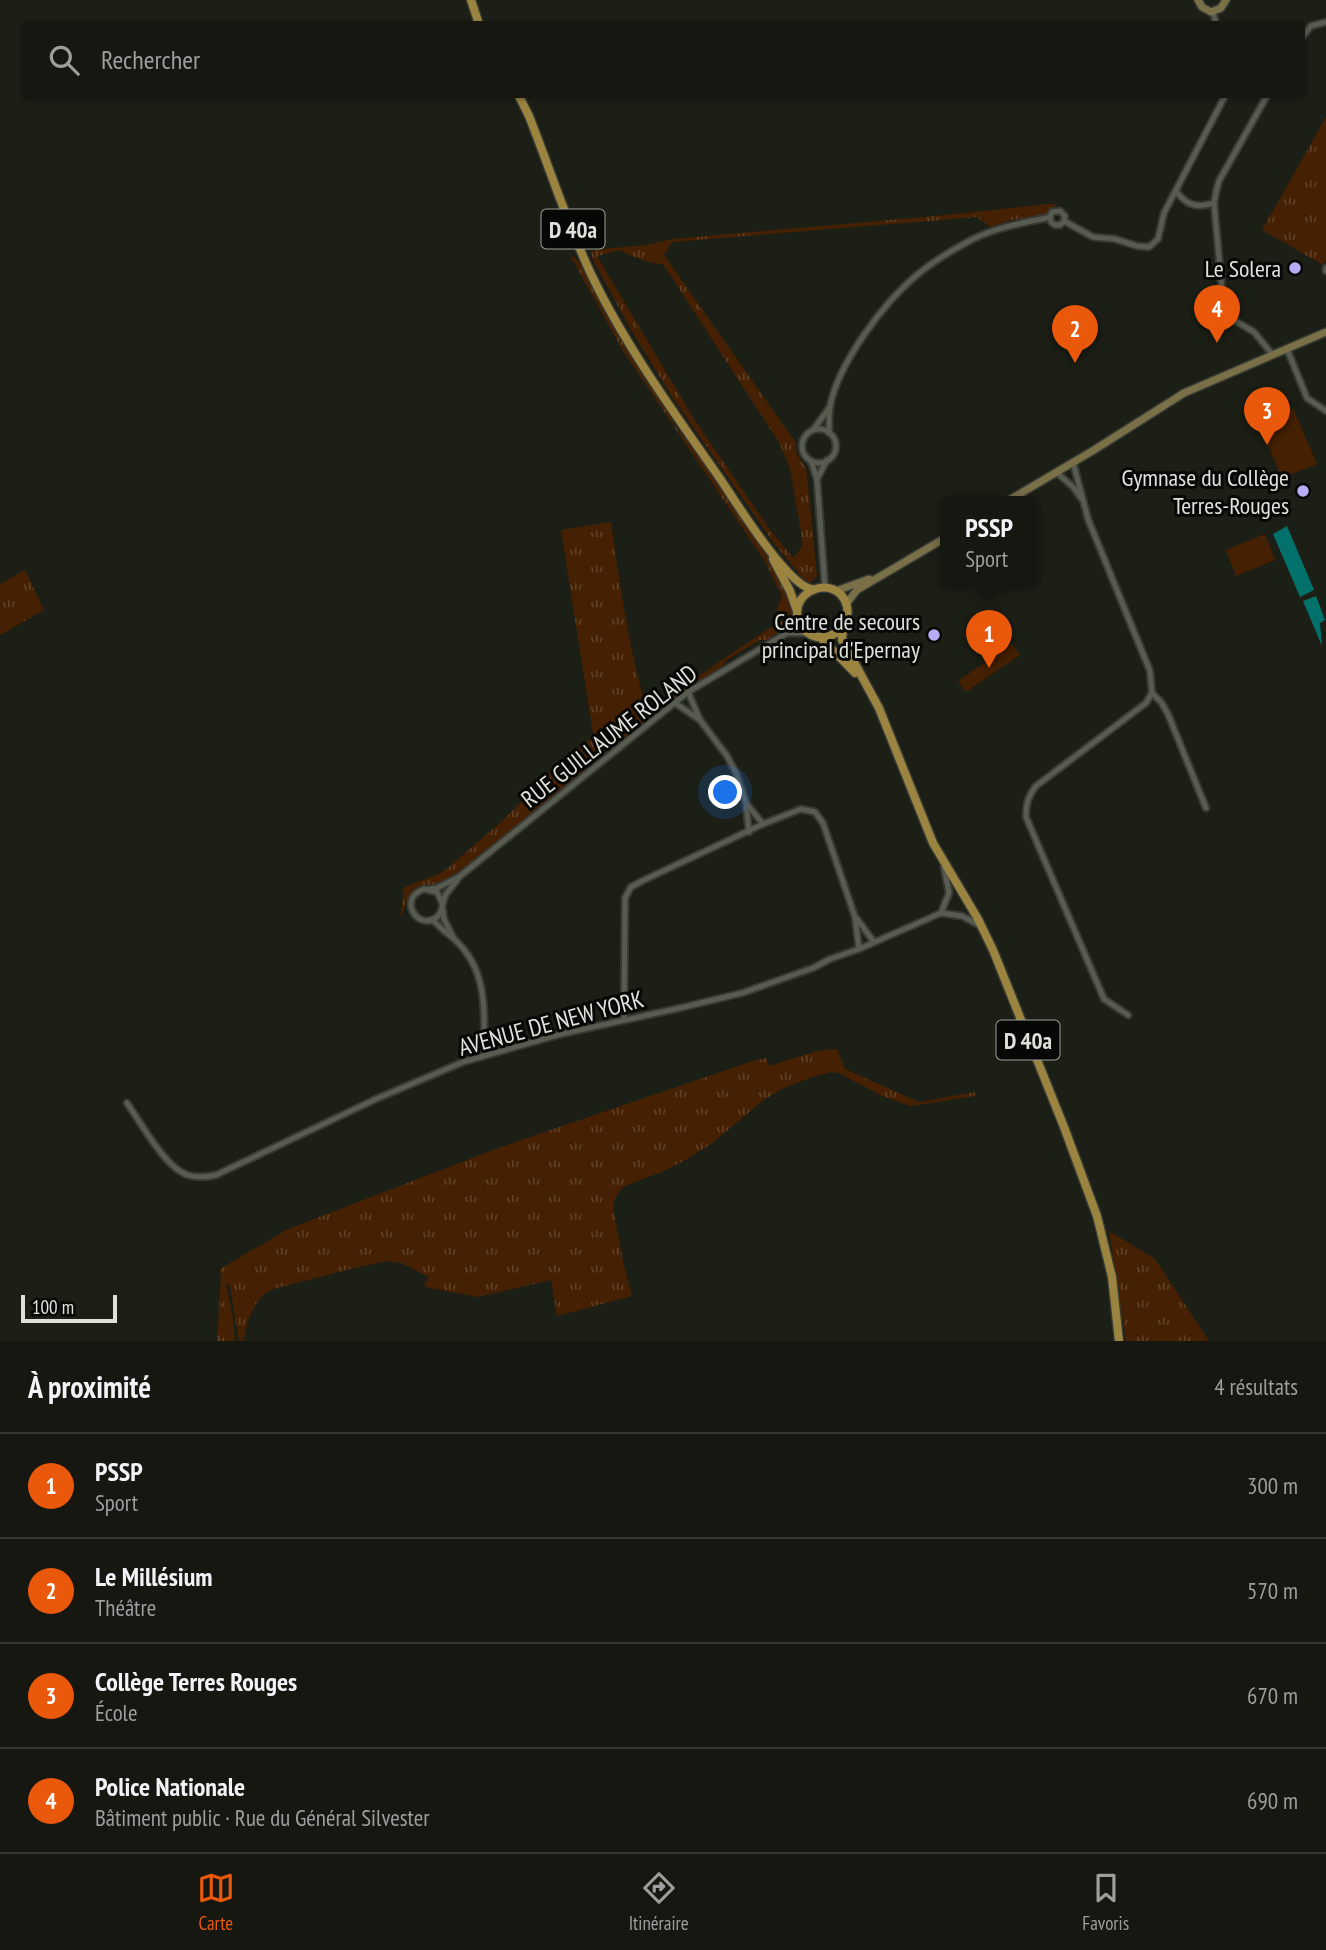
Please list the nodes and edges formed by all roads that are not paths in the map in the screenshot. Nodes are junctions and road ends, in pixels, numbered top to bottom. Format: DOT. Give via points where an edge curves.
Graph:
graph roads {
  1 [pos="473,0"];
  2 [pos="1198,0"];
  3 [pos="1226,0"];
  4 [pos="1213,12"];
  5 [pos="478,21"];
  6 [pos="1215,21"];
  7 [pos="1326,22"];
  8 [pos="1305,33"];
  9 [pos="520,98"];
  10 [pos="1224,98"];
  11 [pos="1266,98"];
  12 [pos="1176,191"];
  13 [pos="1214,203"];
  14 [pos="1050,217"];
  15 [pos="1064,221"];
  16 [pos="1326,332"];
  17 [pos="1287,349"];
  18 [pos="1272,354"];
  19 [pos="830,407"];
  20 [pos="1326,411"];
  21 [pos="813,430"];
  22 [pos="829,433"];
  23 [pos="827,460"];
  24 [pos="811,461"];
  25 [pos="1073,462"];
  26 [pos="1056,472"];
  27 [pos="817,479"];
  28 [pos="1016,496"];
  29 [pos="1083,501"];
  30 [pos="940,541"];
  31 [pos="765,544"];
  32 [pos="880,575"];
  33 [pos="825,587"];
  34 [pos="811,589"];
  35 [pos="836,591"];
  36 [pos="846,604"];
  37 [pos="797,613"];
  38 [pos="842,629"];
  39 [pos="787,632"];
  40 [pos="809,634"];
  41 [pos="820,637"];
  42 [pos="864,682"];
  43 [pos="688,692"];
  44 [pos="1152,693"];
  45 [pos="676,703"];
  46 [pos="700,720"];
  47 [pos="746,803"];
  48 [pos="1206,808"];
  49 [pos="763,824"];
  50 [pos="749,832"];
  51 [pos="943,861"];
  52 [pos="459,877"];
  53 [pos="429,889"];
  54 [pos="442,905"];
  55 [pos="941,913"];
  56 [pos="855,917"];
  57 [pos="432,920"];
  58 [pos="982,928"];
  59 [pos="453,937"];
  60 [pos="874,942"];
  61 [pos="859,948"];
  62 [pos="1128,1015"];
  63 [pos="624,1020"];
  64 [pos="484,1055"];
  65 [pos="127,1103"];
  66 [pos="1119,1341"];
  1 -- 5 [label="main road"];
  2 -- 4 [label="street"];
  3 -- 4 [label="street"];
  4 -- 6 [label="street"];
  7 -- 8 [label="street"];
  9 -- 31 [label="main road, D 40a" via="601,293 639,359"];
  10 -- 12 [label="street"];
  11 -- 13 [label="street" via="1219,181"];
  12 -- 13 [label="street" via="1191,206"];
  12 -- 15 [label="street" via="1164,213 1158,239 1149,247 1093,237"];
  13 -- 18 [label="street" via="1224,311 1254,332"];
  14 -- 15 [label="street" via="1055,225"];
  14 -- 15 [label="street" via="1060,211"];
  14 -- 19 [label="street" via="974,239 919,273 895,296 851,356"];
  16 -- 17 [label="street"];
  17 -- 18 [label="street"];
  17 -- 20 [label="street" via="1307,398"];
  18 -- 25 [label="street" via="1184,393"];
  19 -- 21 [label="street"];
  19 -- 22 [label="street"];
  21 -- 22 [label="street"];
  21 -- 24 [label="street" via="803,442"];
  22 -- 23 [label="street" via="835,447"];
  23 -- 24 [label="street"];
  23 -- 27 [label="street"];
  24 -- 27 [label="street"];
  25 -- 26 [label="street"];
  25 -- 29 [label="street"];
  26 -- 28 [label="street"];
  26 -- 29 [label="street"];
  27 -- 33 [label="street"];
  29 -- 44 [label="street" via="1150,671"];
  30 -- 32 [label="street"];
  31 -- 34 [label="main road, D 40a" via="793,578"];
  31 -- 37 [label="main road, D 40a"];
  32 -- 35 [label="street"];
  32 -- 36 [label="street" via="856,590"];
  33 -- 34 [label="main road"];
  33 -- 35 [label="main road"];
  34 -- 37 [label="main road" via="802,597"];
  35 -- 36 [label="main road"];
  36 -- 38 [label="main road"];
  37 -- 39 [label="street"];
  37 -- 40 [label="main road"];
  38 -- 41 [label="main road"];
  38 -- 42 [label="main road, D 40a" via="842,640"];
  39 -- 40 [label="street"];
  39 -- 43 [label="street, RUE GUILLAUME ROLAND"];
  40 -- 41 [label="main road"];
  41 -- 42 [label="main road, D 40a"];
  42 -- 51 [label="main road, D 40a"];
  43 -- 45 [label="street, RUE GUILLAUME ROLAND"];
  43 -- 46 [label="street"];
  44 -- 48 [label="street" via="1168,714"];
  44 -- 62 [label="street" via="1146,703 1036,786 1026,806 1026,817 1104,999"];
  45 -- 46 [label="street"];
  45 -- 52 [label="street, RUE GUILLAUME ROLAND"];
  46 -- 47 [label="street" via="727,755"];
  47 -- 49 [label="street"];
  47 -- 50 [label="street"];
  49 -- 50 [label="street"];
  49 -- 56 [label="street" via="802,809 820,816"];
  50 -- 63 [label="street" via="627,892"];
  51 -- 55 [label="street" via="949,893"];
  51 -- 58 [label="main road, D 40a"];
  52 -- 53 [label="street, RUE GUILLAUME ROLAND"];
  52 -- 54 [label="street, RUE GUILLAUME ROLAND"];
  53 -- 54 [label="street" via="437,892"];
  53 -- 57 [label="street" via="415,894 411,907 419,919"];
  54 -- 57 [label="street"];
  54 -- 59 [label="street"];
  55 -- 58 [label="street" via="962,916"];
  55 -- 60 [label="street, AVENUE DE NEW YORK"];
  56 -- 60 [label="street"];
  56 -- 61 [label="street"];
  57 -- 59 [label="street"];
  58 -- 66 [label="main road, D 40a" via="1097,1216 1112,1277"];
  59 -- 64 [label="street" via="480,978"];
  60 -- 61 [label="street, AVENUE DE NEW YORK"];
  61 -- 63 [label="street, AVENUE DE NEW YORK" via="742,993"];
  63 -- 64 [label="street, AVENUE DE NEW YORK"];
  64 -- 65 [label="street, AVENUE DE NEW YORK" via="209,1176 181,1173"];
}
